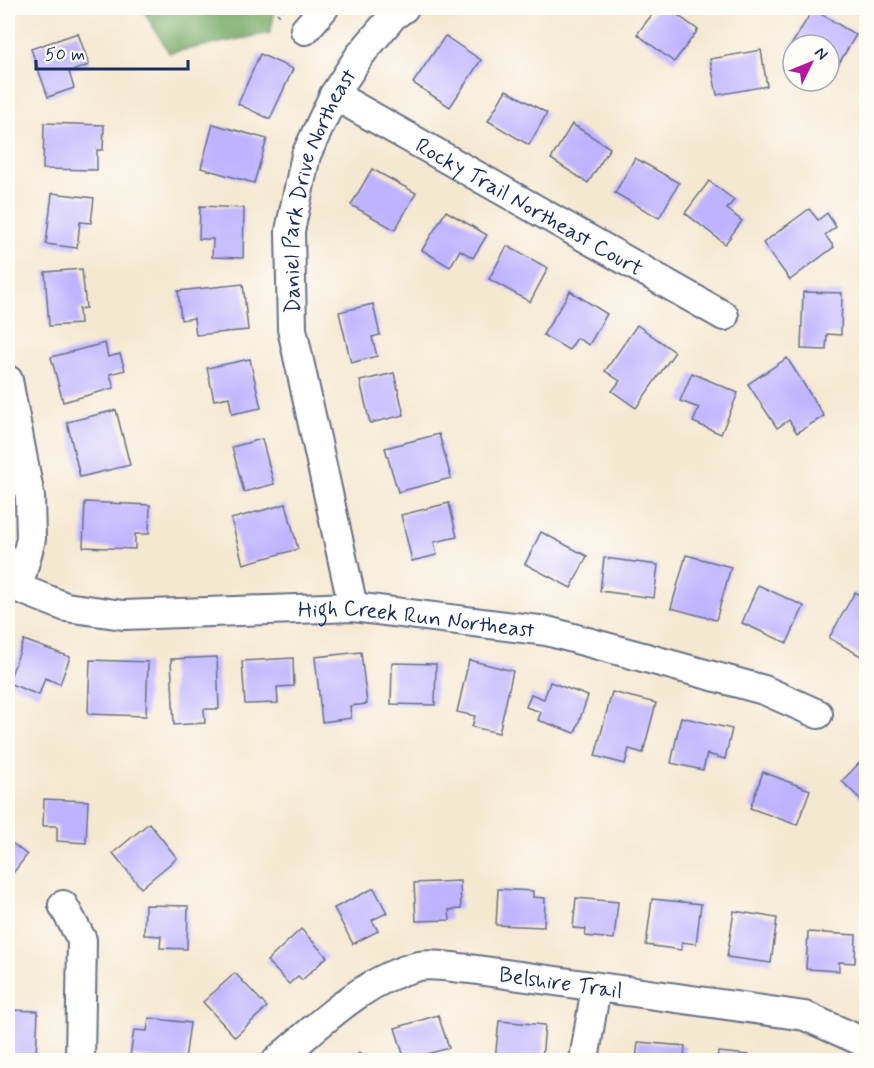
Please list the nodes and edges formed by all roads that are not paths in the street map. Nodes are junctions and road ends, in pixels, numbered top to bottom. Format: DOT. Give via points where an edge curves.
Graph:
graph roads {
  1 [pos="324,8"];
  2 [pos="404,8"];
  3 [pos="305,30"];
  4 [pos="334,95"];
  5 [pos="724,316"];
  6 [pos="8,380"];
  7 [pos="13,586"];
  8 [pos="353,607"];
  9 [pos="818,714"];
  10 [pos="63,905"];
  11 [pos="596,987"];
  12 [pos="867,1043"];
  13 [pos="80,1060"];
  14 [pos="277,1060"];
  15 [pos="584,1060"];
  1 -- 3 [label="street"];
  2 -- 4 [label="street, Daniel Park Drive Northeast" via="360,55"];
  4 -- 5 [label="street, Rocky Trail Northeast Court"];
  4 -- 8 [label="street, Daniel Park Drive Northeast" via="306,155 290,231 292,328"];
  6 -- 7 [label="street" via="30,497 31,539"];
  7 -- 8 [label="street, High Creek Run Northeast" via="66,607 123,615"];
  8 -- 9 [label="street, High Creek Run Northeast" via="548,631 764,690"];
  10 -- 13 [label="street" via="82,940"];
  11 -- 12 [label="street, Belshire Trail" via="805,1016"];
  11 -- 14 [label="street, Belshire Trail" via="421,966 376,981"];
  11 -- 15 [label="street"];
}
